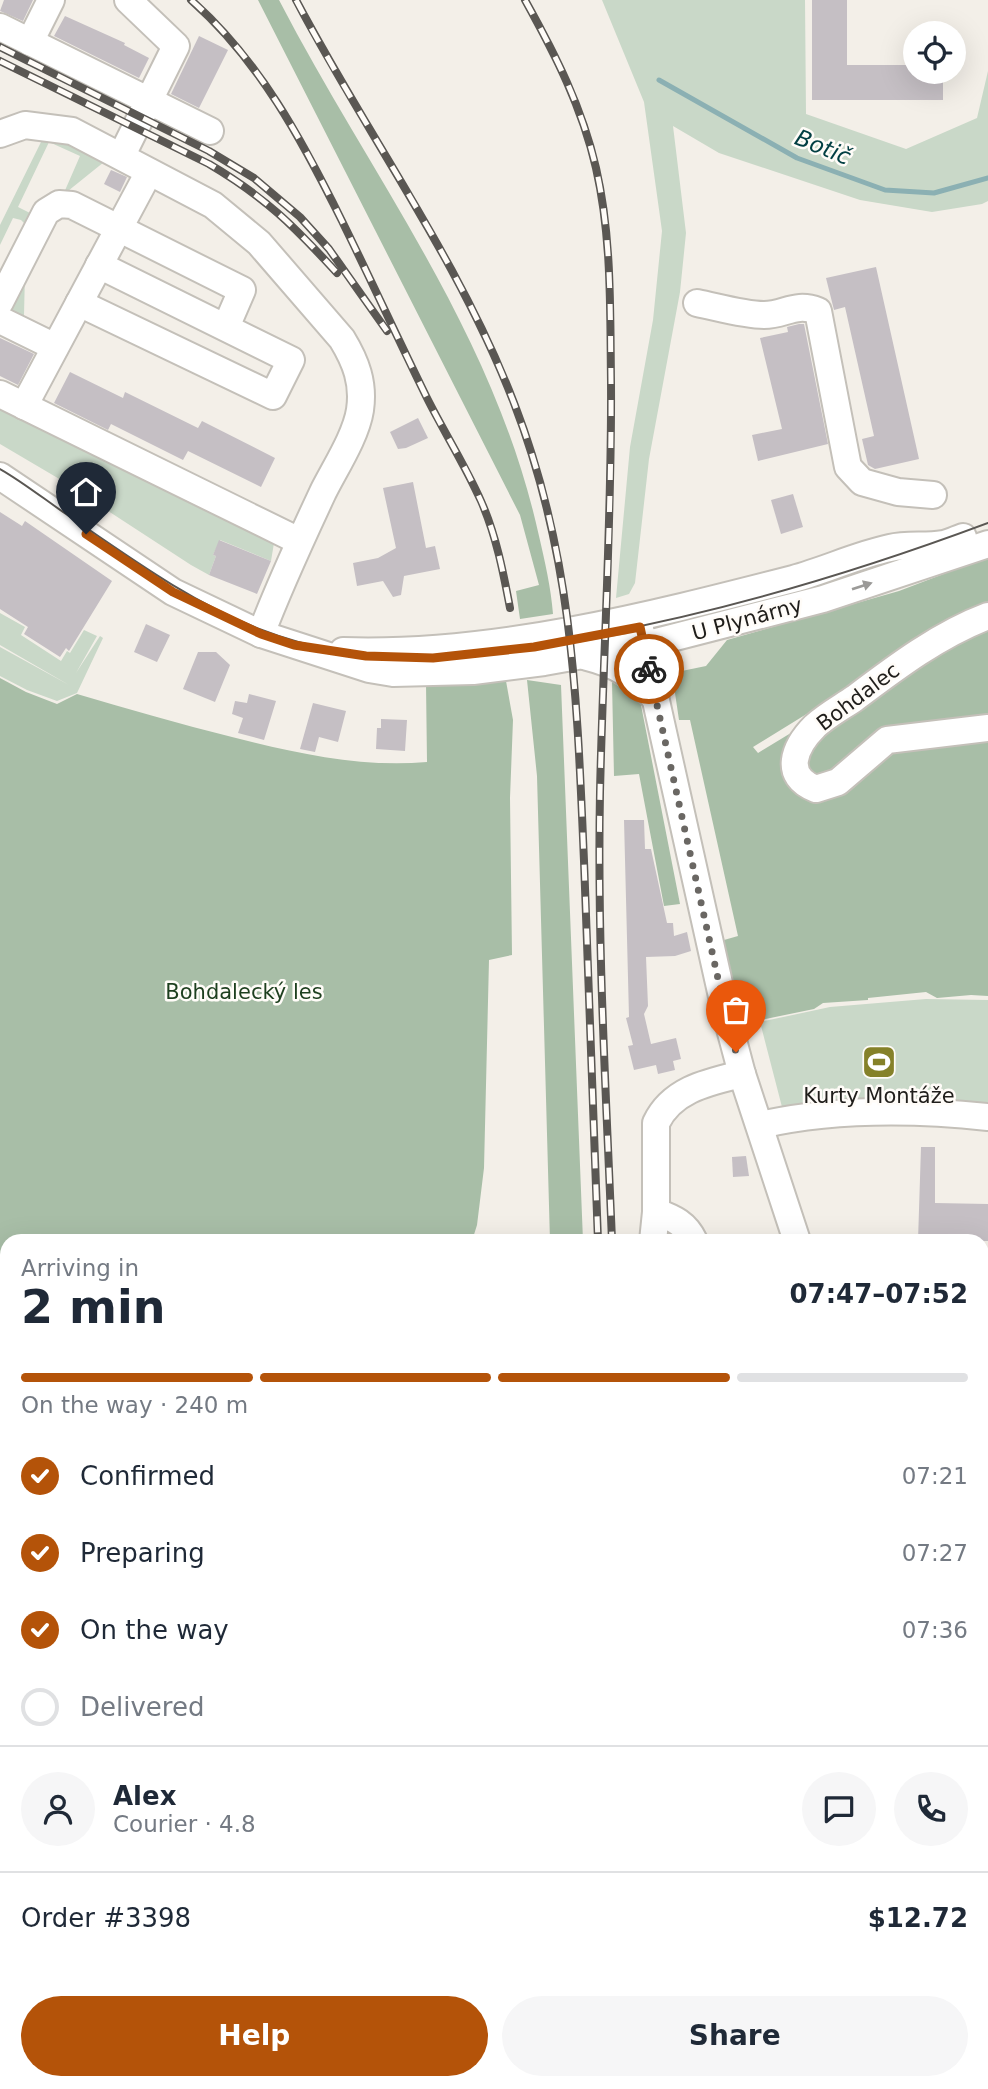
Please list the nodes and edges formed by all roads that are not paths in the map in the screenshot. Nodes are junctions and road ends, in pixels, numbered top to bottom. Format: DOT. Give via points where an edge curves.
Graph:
graph roads {
  1 [pos="51,0"];
  2 [pos="128,0"];
  3 [pos="0,27"];
  4 [pos="30,42"];
  5 [pos="150,101"];
  6 [pos="210,131"];
  7 [pos="0,134"];
  8 [pos="122,155"];
  9 [pos="149,172"];
  10 [pos="120,228"];
  11 [pos="99,265"];
  12 [pos="0,302"];
  13 [pos="79,303"];
  14 [pos="697,303"];
  15 [pos="0,320"];
  16 [pos="226,327"];
  17 [pos="55,347"];
  18 [pos="0,394"];
  19 [pos="24,406"];
  20 [pos="0,477"];
  21 [pos="933,495"];
  22 [pos="988,529"];
  23 [pos="299,541"];
  24 [pos="988,544"];
  25 [pos="988,615"];
  26 [pos="640,629"];
  27 [pos="261,634"];
  28 [pos="294,645"];
  29 [pos="582,656"];
  30 [pos="655,698"];
  31 [pos="988,728"];
  32 [pos="742,1073"];
  33 [pos="988,1117"];
  34 [pos="760,1125"];
  35 [pos="656,1212"];
  36 [pos="654,1234"];
  37 [pos="691,1234"];
  38 [pos="795,1234"];
  1 -- 4 [label="street"];
  2 -- 5 [label="street" via="176,47"];
  3 -- 4 [label="street"];
  4 -- 5 [label="street"];
  5 -- 6 [label="street"];
  5 -- 8 [label="street"];
  7 -- 8 [label="street" via="25,125 72,131"];
  8 -- 9 [label="street"];
  9 -- 10 [label="street"];
  9 -- 23 [label="street" via="213,205 260,243 342,339 358,368 361,401 355,427"];
  10 -- 11 [label="street"];
  10 -- 12 [label="street" via="72,205 59,204 46,212"];
  10 -- 16 [label="street" via="242,290"];
  11 -- 13 [label="street"];
  11 -- 16 [label="street"];
  13 -- 16 [label="street" via="273,396 290,360"];
  13 -- 17 [label="street"];
  14 -- 21 [label="street" via="765,315 794,307 818,311 848,467 862,482"];
  15 -- 17 [label="street"];
  17 -- 19 [label="street"];
  18 -- 19 [label="street"];
  19 -- 23 [label="street"];
  20 -- 27 [label="street, U Plynárny" via="173,592"];
  22 -- 26 [label="street" via="808,585"];
  23 -- 27 [label="street"];
  26 -- 24 [label="street, U Plynárny, one-way" via="713,629 823,599"];
  25 -- 31 [label="street, Bohdalec" via="913,655 815,727 795,756 795,773 802,784 816,789 838,782 887,740"];
  26 -- 28 [label="street, U Plynárny" via="433,658 366,656"];
  26 -- 29 [label="street, U Plynárny"];
  26 -- 30 [label="street"];
  27 -- 28 [label="street, U Plynárny"];
  28 -- 29 [label="street, U Plynárny" via="369,670 393,673 473,671"];
  29 -- 30 [label="street" via="610,663 633,676"];
  30 -- 32 [label="street"];
  32 -- 34 [label="street"];
  32 -- 35 [label="street" via="703,1084 662,1110 656,1123"];
  33 -- 34 [label="street" via="858,1111"];
  34 -- 38 [label="street"];
  35 -- 36 [label="street"];
  35 -- 37 [label="street" via="688,1228"];
}
